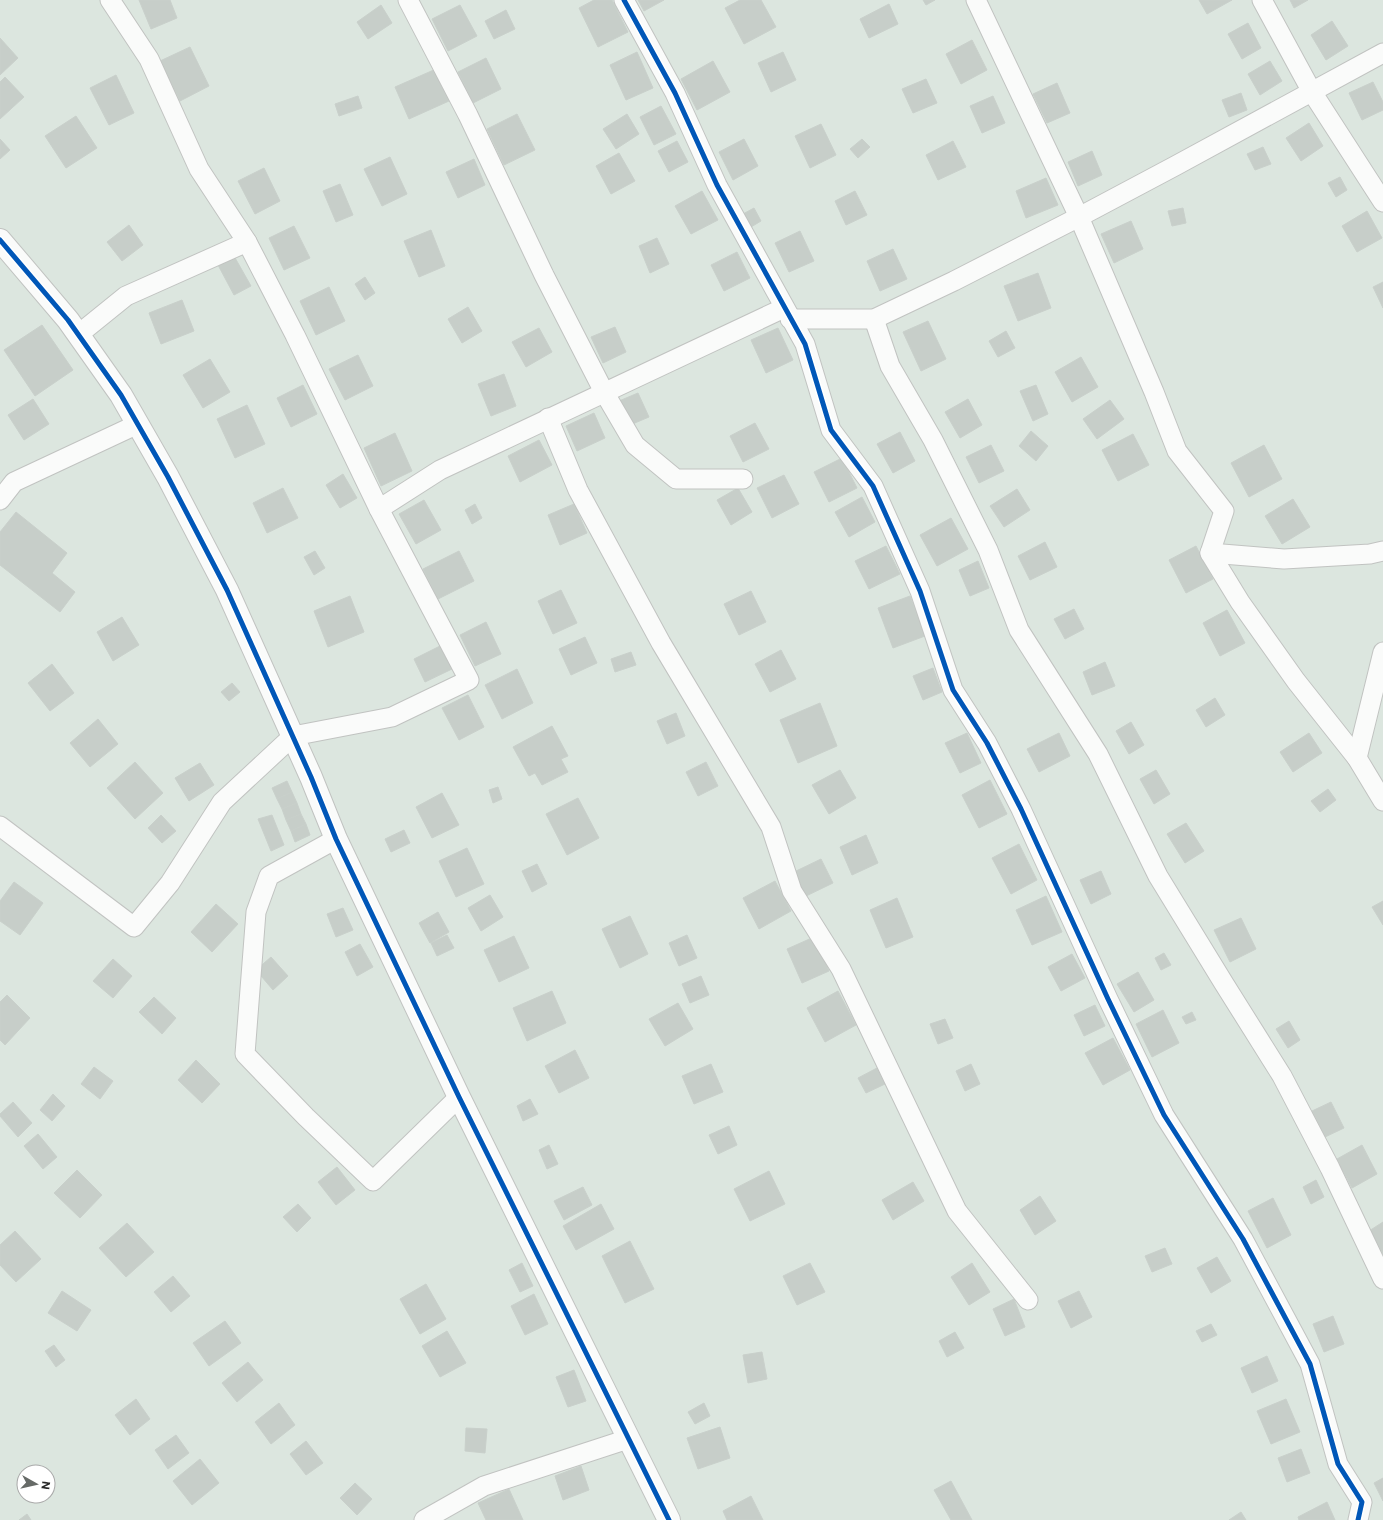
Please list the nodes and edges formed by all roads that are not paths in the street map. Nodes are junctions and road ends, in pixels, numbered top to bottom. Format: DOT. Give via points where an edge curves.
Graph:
graph roads {
  1 [pos="110,0"];
  2 [pos="408,0"];
  3 [pos="624,0"];
  4 [pos="976,0"];
  5 [pos="1262,0"];
  6 [pos="1383,53"];
  7 [pos="1312,92"];
  8 [pos="1383,202"];
  9 [pos="1079,217"];
  10 [pos="0,240"];
  11 [pos="247,242"];
  12 [pos="787,313"];
  13 [pos="874,319"];
  14 [pos="79,334"];
  15 [pos="604,392"];
  16 [pos="548,418"];
  17 [pos="138,424"];
  18 [pos="743,479"];
  19 [pos="0,500"];
  20 [pos="379,510"];
  21 [pos="1383,550"];
  22 [pos="1210,553"];
  23 [pos="1383,652"];
  24 [pos="293,736"];
  25 [pos="1357,758"];
  26 [pos="1383,801"];
  27 [pos="0,826"];
  28 [pos="336,839"];
  29 [pos="459,1097"];
  30 [pos="1383,1279"];
  31 [pos="1028,1300"];
  32 [pos="628,1438"];
  33 [pos="1360,1511"];
  34 [pos="424,1520"];
  35 [pos="669,1520"];
  36 [pos="1369,1520"];
  1 -- 11 [label="street" via="149,59 199,169"];
  2 -- 15 [label="street" via="468,115 544,275"];
  3 -- 12 [label="street" via="675,93 716,185"];
  4 -- 9 [label="street"];
  5 -- 7 [label="street"];
  6 -- 7 [label="street"];
  7 -- 8 [label="street"];
  7 -- 9 [label="street"];
  9 -- 13 [label="street"];
  9 -- 22 [label="street" via="1177,451 1224,510"];
  10 -- 14 [label="street"];
  11 -- 14 [label="street" via="126,296"];
  11 -- 20 [label="street"];
  12 -- 13 [label="street"];
  12 -- 15 [label="street"];
  12 -- 33 [label="street" via="805,344 832,430 873,486 920,591 953,690 987,744 1021,809 1164,1115 1243,1239 1310,1364 1338,1464"];
  13 -- 30 [label="street" via="890,366 933,440 988,550 1019,630 1098,754 1158,876 1282,1076"];
  14 -- 17 [label="street"];
  15 -- 16 [label="street"];
  15 -- 18 [label="street" via="635,445 676,479"];
  16 -- 20 [label="street" via="440,470"];
  16 -- 31 [label="street" via="578,490 657,636 771,827 792,891 841,969 957,1211"];
  17 -- 19 [label="street" via="14,482"];
  17 -- 24 [label="street" via="227,590"];
  20 -- 24 [label="street" via="469,680 392,717"];
  21 -- 22 [label="street" via="1370,554 1284,559"];
  22 -- 25 [label="street" via="1240,602 1296,682"];
  23 -- 25 [label="street"];
  24 -- 27 [label="street" via="222,802 170,883 134,927"];
  24 -- 28 [label="street"];
  25 -- 26 [label="street"];
  28 -- 29 [label="street"];
  28 -- 29 [label="street" via="269,876 256,912 245,1054 373,1181"];
  29 -- 32 [label="street"];
  32 -- 34 [label="street" via="484,1486"];
  32 -- 35 [label="street"];
  33 -- 36 [label="street"];
}
